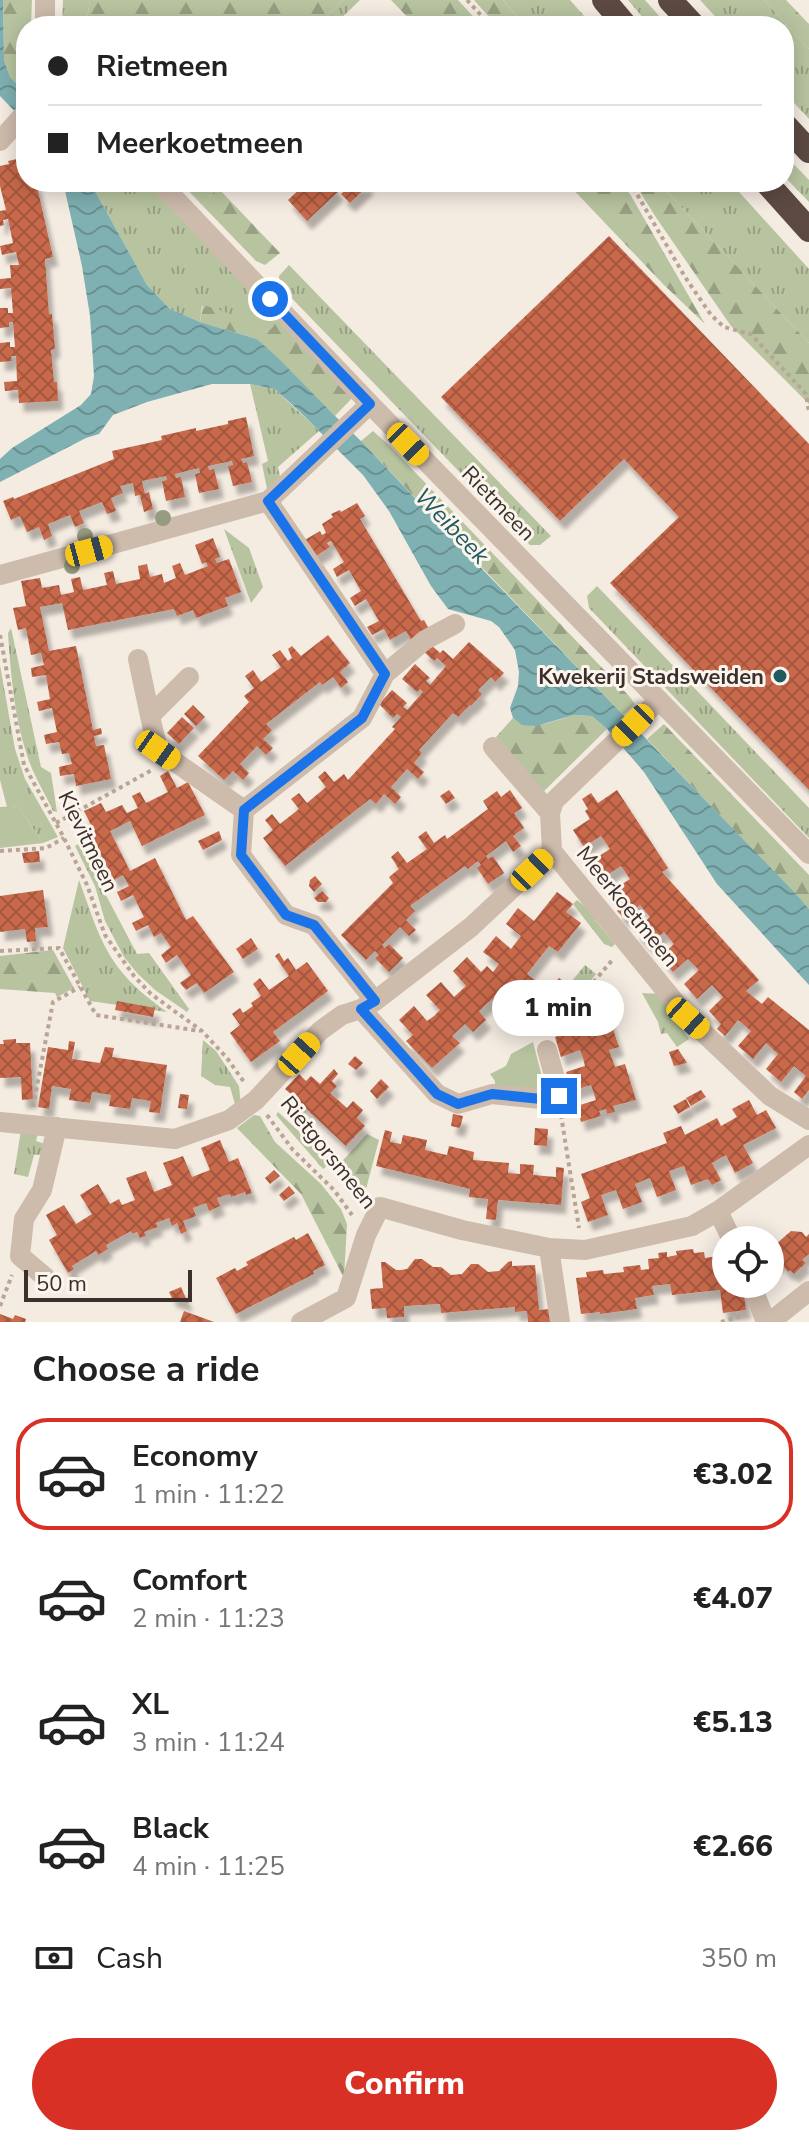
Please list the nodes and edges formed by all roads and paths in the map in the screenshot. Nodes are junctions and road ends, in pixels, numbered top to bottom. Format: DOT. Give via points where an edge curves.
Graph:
graph roads {
  1 [pos="467,0"];
  2 [pos="604,0"];
  3 [pos="670,0"];
  4 [pos="482,16"];
  5 [pos="618,16"];
  6 [pos="685,16"];
  7 [pos="16,123"];
  8 [pos="794,135"];
  9 [pos="0,141"];
  10 [pos="809,151"];
  11 [pos="169,192"];
  12 [pos="636,192"];
  13 [pos="775,192"];
  14 [pos="809,230"];
  15 [pos="370,404"];
  16 [pos="809,412"];
  17 [pos="268,501"];
  18 [pos="0,575"];
  19 [pos="455,624"];
  20 [pos="0,635"];
  21 [pos="138,659"];
  22 [pos="385,674"];
  23 [pos="189,677"];
  24 [pos="659,700"];
  25 [pos="150,716"];
  26 [pos="493,747"];
  27 [pos="172,760"];
  28 [pos="244,810"];
  29 [pos="550,813"];
  30 [pos="56,823"];
  31 [pos="64,838"];
  32 [pos="0,851"];
  33 [pos="552,851"];
  34 [pos="809,854"];
  35 [pos="627,942"];
  36 [pos="0,951"];
  37 [pos="80,987"];
  38 [pos="368,1005"];
  39 [pos="202,1031"];
  40 [pos="547,1050"];
  41 [pos="559,1096"];
  42 [pos="256,1100"];
  43 [pos="809,1120"];
  44 [pos="0,1122"];
  45 [pos="29,1124"];
  46 [pos="57,1127"];
  47 [pos="809,1145"];
  48 [pos="718,1211"];
  49 [pos="725,1226"];
  50 [pos="366,1235"];
  51 [pos="549,1248"];
  52 [pos="20,1251"];
  53 [pos="582,1251"];
  54 [pos="45,1277"];
  55 [pos="809,1291"];
  56 [pos="757,1298"];
  57 [pos="0,1306"];
  58 [pos="301,1322"];
  59 [pos="560,1322"];
  60 [pos="768,1322"];
  1 -- 4 [label="path"];
  2 -- 5 [label="highway"];
  3 -- 6 [label="highway"];
  7 -- 9 [label="street"];
  8 -- 10 [label="highway"];
  11 -- 15 [label="street, Rietmeen"];
  12 -- 16 [label="path" via="711,315 724,327 751,334 806,394"];
  13 -- 14 [label="highway"];
  15 -- 17 [label="street"];
  15 -- 24 [label="street, Rietmeen"];
  17 -- 18 [label="street"];
  17 -- 22 [label="street"];
  19 -- 22 [label="street" via="425,640"];
  20 -- 30 [label="path, Kievitmeen" via="24,765"];
  21 -- 25 [label="street"];
  22 -- 28 [label="street" via="362,718"];
  23 -- 25 [label="street"];
  24 -- 29 [label="street" via="554,801"];
  24 -- 34 [label="street, Rietmeen"];
  25 -- 27 [label="street" via="158,750"];
  26 -- 29 [label="street"];
  27 -- 28 [label="street"];
  27 -- 30 [label="path"];
  28 -- 38 [label="street" via="241,855 286,915 314,925"];
  29 -- 33 [label="street, Meerkoetmeen"];
  30 -- 31 [label="path, Kievitmeen"];
  31 -- 32 [label="path" via="46,848"];
  31 -- 39 [label="path, Kievitmeen" via="105,935 134,976"];
  33 -- 35 [label="street, Meerkoetmeen"];
  33 -- 38 [label="street, Meerkoetmeen" via="471,927"];
  35 -- 40 [label="path" via="544,1040"];
  35 -- 43 [label="street, Meerkoetmeen" via="688,1018 770,1096"];
  36 -- 37 [label="path" via="59,948"];
  37 -- 39 [label="path" via="96,1015"];
  37 -- 45 [label="path" via="53,1002"];
  38 -- 41 [label="street" via="437,1094 458,1104 492,1094"];
  38 -- 42 [label="street, Meerkoetmeen" via="320,1031"];
  39 -- 42 [label="path, Kievitmeen"];
  40 -- 41 [label="street"];
  41 -- 53 [label="path"];
  42 -- 46 [label="street, Meerkoetmeen" via="229,1120 175,1139"];
  42 -- 50 [label="path, Rietgorsmeen"];
  44 -- 45 [label="street, Meerkoetmeen"];
  45 -- 46 [label="street, Meerkoetmeen"];
  46 -- 52 [label="street" via="42,1190 24,1219"];
  47 -- 48 [label="street, Rietgorsmeen"];
  48 -- 49 [label="street"];
  48 -- 53 [label="street, Rietgorsmeen" via="692,1226"];
  50 -- 51 [label="street, Rietgorsmeen" via="380,1207"];
  50 -- 58 [label="street, Rietgorsmeen" via="346,1298"];
  51 -- 53 [label="street, Rietgorsmeen"];
  51 -- 59 [label="street"];
  52 -- 54 [label="street"];
  52 -- 57 [label="path"];
  55 -- 60 [label="street"];
  56 -- 60 [label="street"];
}
